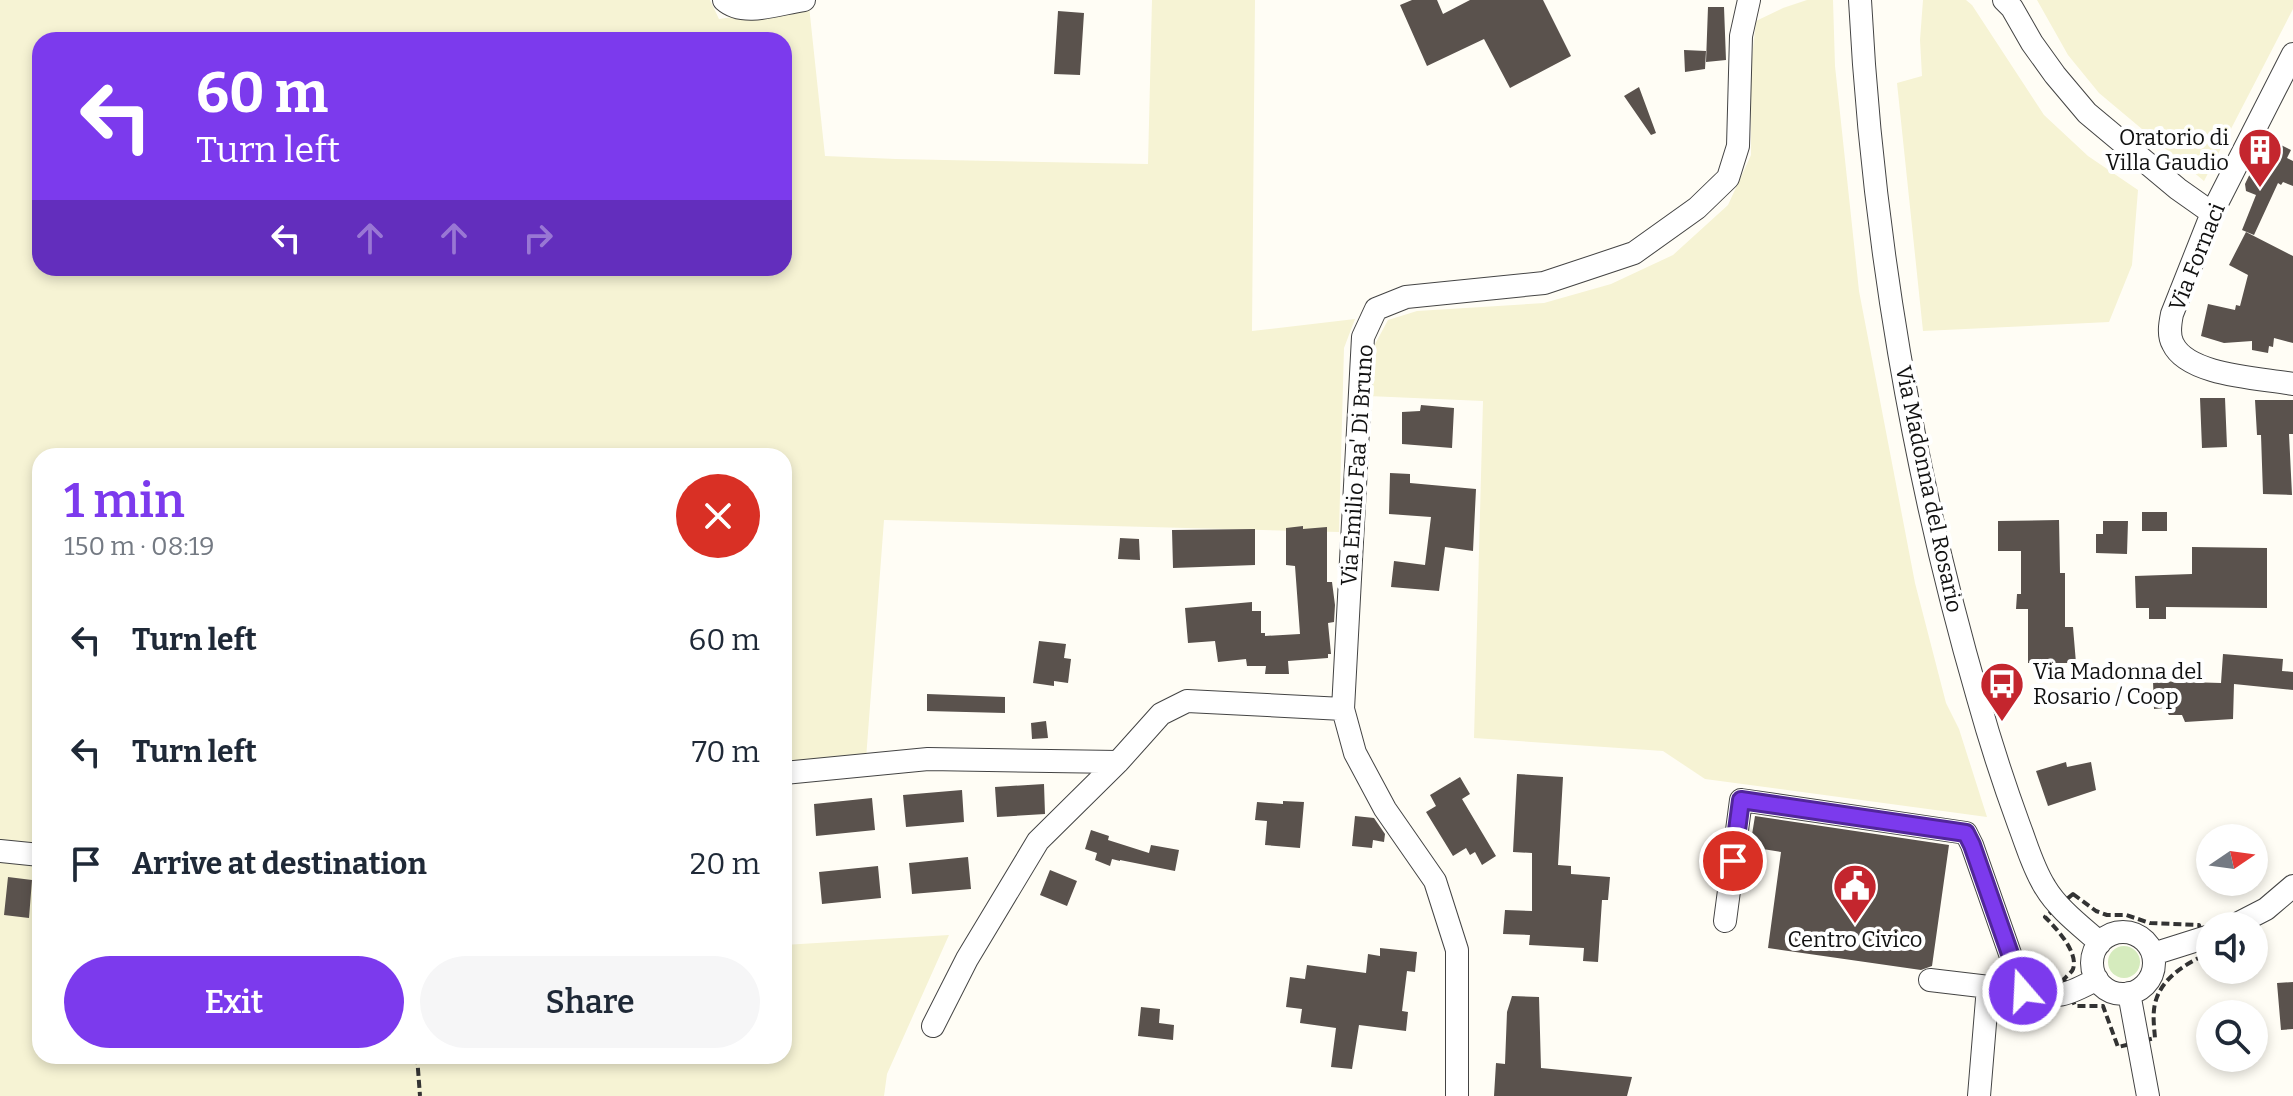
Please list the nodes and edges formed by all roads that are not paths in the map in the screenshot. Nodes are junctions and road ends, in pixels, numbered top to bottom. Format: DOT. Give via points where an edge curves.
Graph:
graph roads {
  1 [pos="724,0"];
  2 [pos="804,0"];
  3 [pos="1749,0"];
  4 [pos="1860,0"];
  5 [pos="2004,0"];
  6 [pos="2293,54"];
  7 [pos="2212,213"];
  8 [pos="2293,384"];
  9 [pos="1343,709"];
  10 [pos="1118,762"];
  11 [pos="792,772"];
  12 [pos="0,851"];
  13 [pos="32,854"];
  14 [pos="2293,886"];
  15 [pos="2260,912"];
  16 [pos="1725,921"];
  17 [pos="2196,941"];
  18 [pos="2100,943"];
  19 [pos="2153,954"];
  20 [pos="2097,979"];
  21 [pos="1930,980"];
  22 [pos="1988,987"];
  23 [pos="2023,991"];
  24 [pos="2129,993"];
  25 [pos="933,1026"];
  26 [pos="1457,1096"];
  27 [pos="1979,1096"];
  28 [pos="2148,1096"];
  1 -- 2 [label="street" via="745,9"];
  3 -- 9 [label="street, Via Emilio Faa' Di Bruno" via="1741,36 1738,146 1728,178 1697,208 1634,253 1544,283 1406,297 1376,309 1363,337"];
  4 -- 18 [label="street, Via Madonna del Rosario" via="1885,254 1916,448 1956,620 2037,873 2059,905"];
  5 -- 7 [label="street" via="2087,113"];
  6 -- 7 [label="street, Via Fornaci"];
  7 -- 8 [label="street, Via Fornaci" via="2172,314 2171,342 2181,358 2199,367"];
  9 -- 10 [label="street" via="1187,701 1161,714"];
  9 -- 26 [label="street, Via Emilio Faa' Di Bruno" via="1355,753 1385,809 1435,881 1457,950"];
  10 -- 11 [label="street" via="928,759"];
  10 -- 25 [label="street" via="1038,841"];
  12 -- 13 [label="street"];
  14 -- 15 [label="street"];
  16 -- 23 [label="street" via="1741,800 1966,833"];
  17 -- 19 [label="street"];
  18 -- 19 [label="street" via="2113,934 2129,933 2144,940"];
  18 -- 20 [label="street" via="2093,964"];
  19 -- 24 [label="street" via="2150,978"];
  20 -- 23 [label="street" via="2057,997"];
  20 -- 24 [label="street" via="2107,989"];
  21 -- 22 [label="street"];
  22 -- 23 [label="street"];
  22 -- 27 [label="street"];
  24 -- 28 [label="street"];
}
